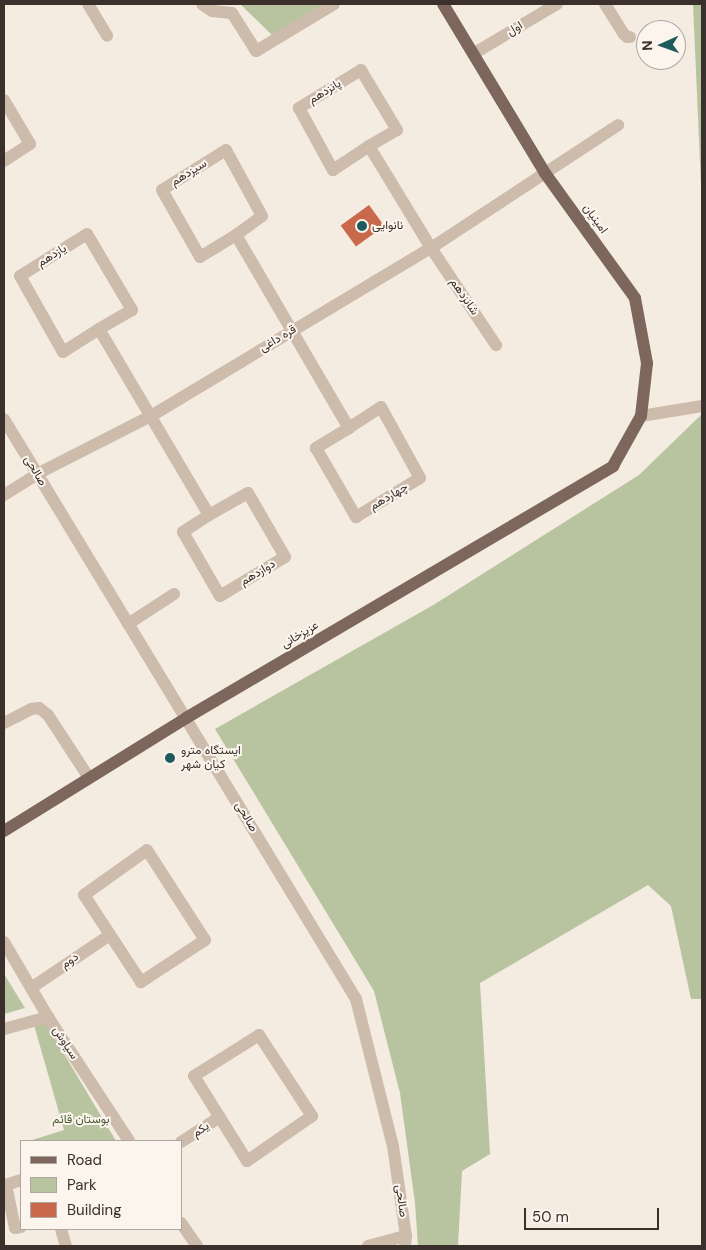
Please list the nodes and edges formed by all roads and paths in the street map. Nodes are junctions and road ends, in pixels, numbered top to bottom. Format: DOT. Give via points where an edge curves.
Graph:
graph roads {
  1 [pos="88,4"];
  2 [pos="202,4"];
  3 [pos="334,4"];
  4 [pos="443,4"];
  5 [pos="557,4"];
  6 [pos="606,4"];
  7 [pos="107,36"];
  8 [pos="630,37"];
  9 [pos="473,54"];
  10 [pos="4,100"];
  11 [pos="618,125"];
  12 [pos="370,146"];
  13 [pos="4,161"];
  14 [pos="545,173"];
  15 [pos="236,235"];
  16 [pos="431,248"];
  17 [pos="98,329"];
  18 [pos="292,330"];
  19 [pos="496,345"];
  20 [pos="702,406"];
  21 [pos="151,416"];
  22 [pos="641,416"];
  23 [pos="4,419"];
  24 [pos="348,428"];
  25 [pos="613,466"];
  26 [pos="37,474"];
  27 [pos="4,495"];
  28 [pos="209,515"];
  29 [pos="174,594"];
  30 [pos="128,624"];
  31 [pos="186,718"];
  32 [pos="4,723"];
  33 [pos="89,778"];
  34 [pos="4,831"];
  35 [pos="110,935"];
  36 [pos="4,942"];
  37 [pos="31,988"];
  38 [pos="48,1017"];
  39 [pos="4,1029"];
  40 [pos="220,1117"];
  41 [pos="128,1140"];
  42 [pos="182,1141"];
  43 [pos="20,1180"];
  44 [pos="182,1224"];
  45 [pos="20,1227"];
  46 [pos="61,1230"];
  47 [pos="405,1241"];
  48 [pos="66,1246"];
  49 [pos="197,1246"];
  50 [pos="368,1246"];
  1 -- 7 [label="street"];
  2 -- 3 [label="street" via="212,11 232,14 256,51"];
  4 -- 9 [label="main road, امینیان"];
  5 -- 9 [label="street, اول"];
  6 -- 8 [label="street" via="624,34"];
  9 -- 14 [label="main road, امینیان"];
  10 -- 13 [label="street" via="30,144"];
  11 -- 14 [label="street, قره داغی"];
  12 -- 12 [label="street, پانزدهم" via="333,170 300,108 361,70 397,130"];
  12 -- 16 [label="street"];
  14 -- 16 [label="street, قره داغی"];
  14 -- 22 [label="main road, امینیان" via="635,298 647,363"];
  15 -- 15 [label="street, سیزدهم" via="200,257 162,190 226,150 262,216"];
  15 -- 18 [label="street"];
  16 -- 18 [label="street, قره داغی"];
  16 -- 19 [label="street, شانزدهم"];
  17 -- 17 [label="street, یازدهم" via="63,352 20,276 87,234 132,310"];
  17 -- 21 [label="street"];
  18 -- 21 [label="street, قره داغی"];
  18 -- 24 [label="street"];
  20 -- 22 [label="street"];
  21 -- 26 [label="street, قره داغی"];
  21 -- 28 [label="street"];
  22 -- 25 [label="main road, امینیان"];
  23 -- 26 [label="street, صالحی"];
  24 -- 24 [label="street, چهاردهم" via="381,407 420,478 356,517 316,448"];
  25 -- 31 [label="main road, عزیزخانی"];
  26 -- 27 [label="street, قره داغی"];
  26 -- 30 [label="street, صالحی"];
  28 -- 28 [label="street, دوازدهم" via="248,493 285,557 220,596 183,532"];
  29 -- 30 [label="street"];
  30 -- 31 [label="street, صالحی"];
  31 -- 33 [label="main road, عزیزخانی"];
  31 -- 47 [label="street, صالحی" via="356,999 393,1146"];
  32 -- 33 [label="street" via="39,708 48,715"];
  33 -- 34 [label="main road, عزیزخانی"];
  35 -- 35 [label="street" via="84,895 147,850 205,940 141,982"];
  35 -- 37 [label="street, دوم"];
  36 -- 37 [label="street, سیاوش"];
  37 -- 38 [label="street, سیاوش"];
  38 -- 39 [label="street"];
  38 -- 41 [label="street, سیاوش"];
  40 -- 40 [label="street" via="247,1161 312,1116 259,1035 194,1076"];
  40 -- 42 [label="street, یکم"];
  43 -- 45 [label="street" via="6,1185 15,1228"];
  44 -- 49 [label="street"];
  46 -- 48 [label="street"];
  47 -- 50 [label="street"];
}
